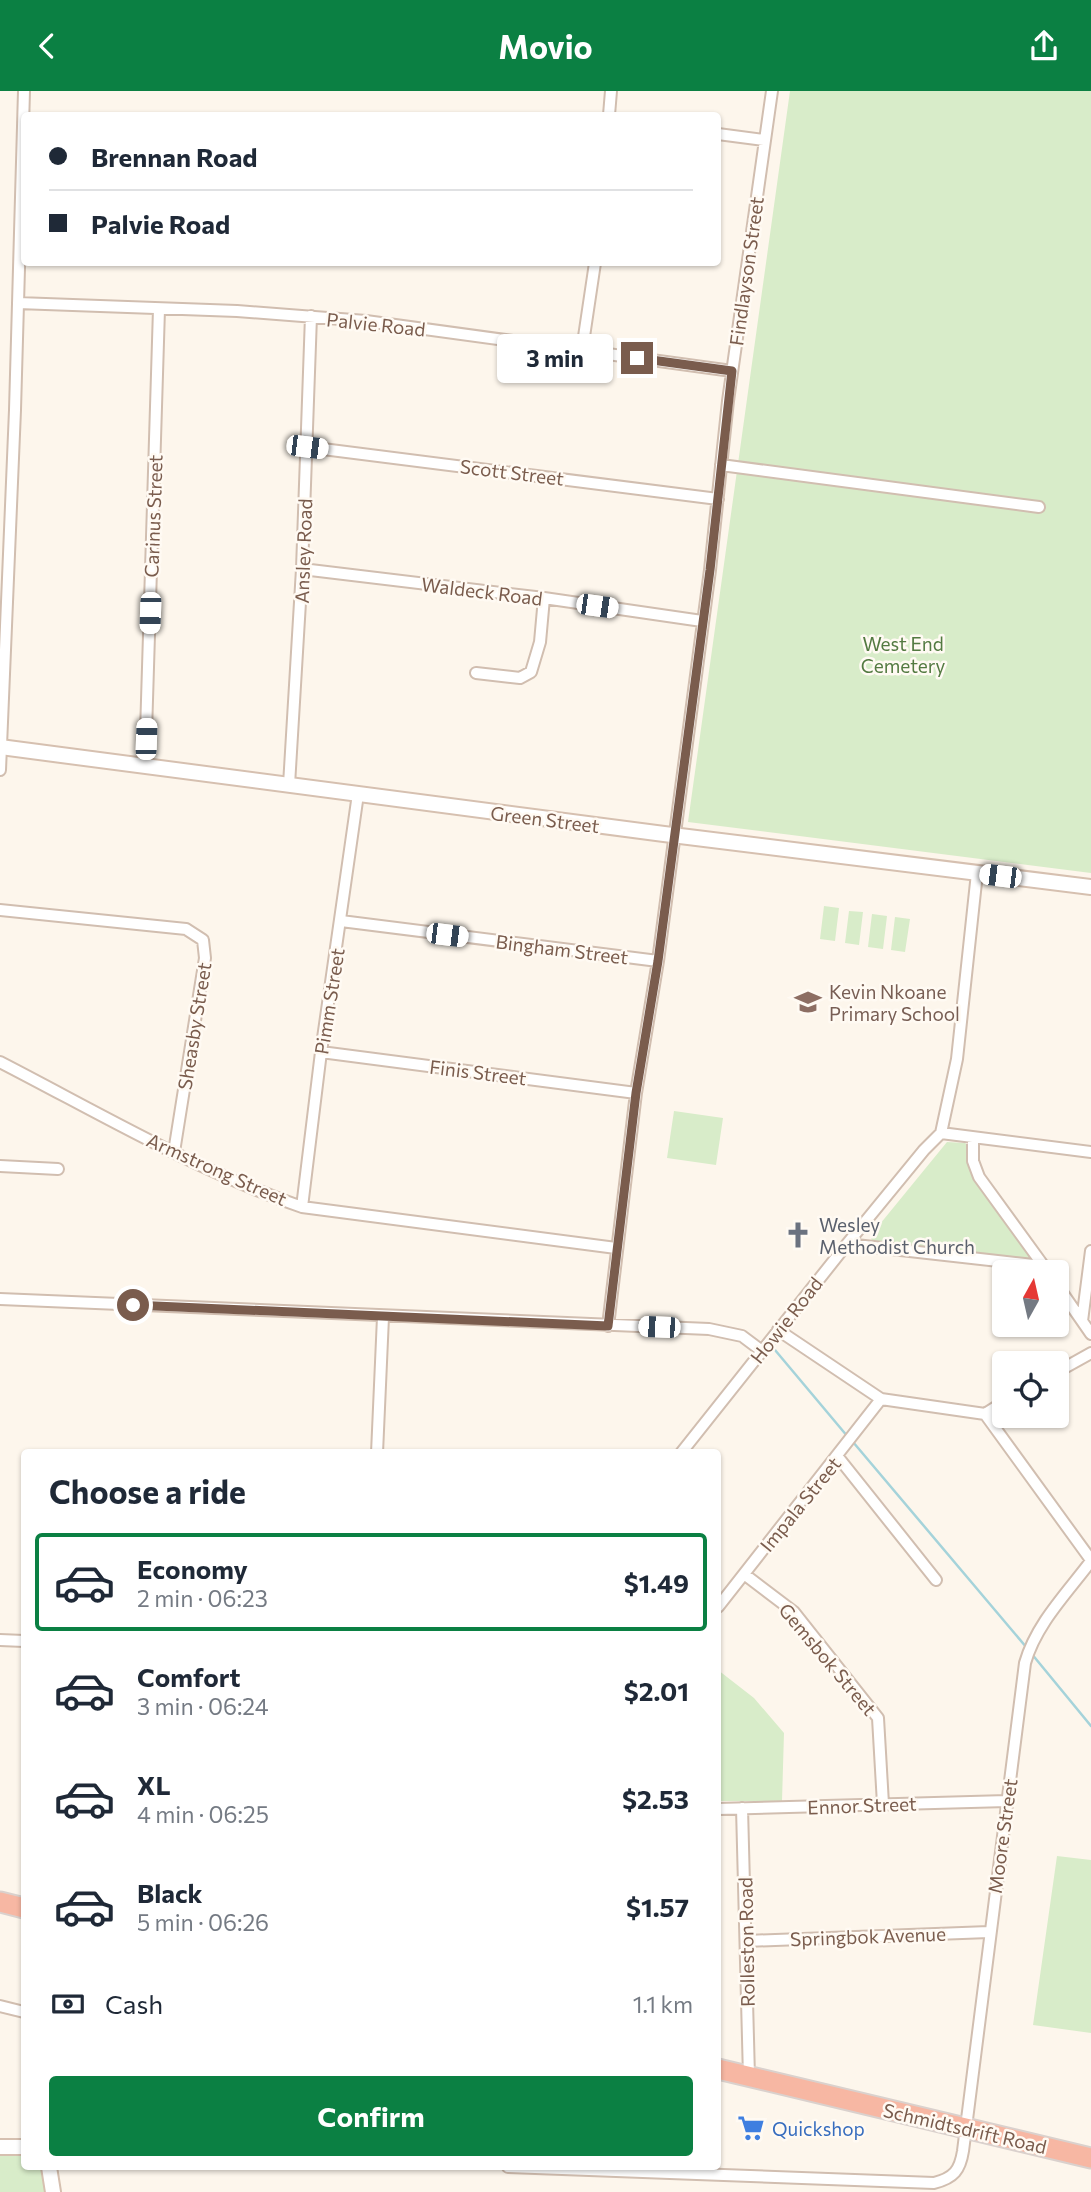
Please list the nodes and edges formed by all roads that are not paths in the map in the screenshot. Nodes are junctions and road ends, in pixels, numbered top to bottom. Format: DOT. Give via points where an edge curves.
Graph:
graph roads {
  1 [pos="24,91"];
  2 [pos="611,91"];
  3 [pos="772,91"];
  4 [pos="23,112"];
  5 [pos="609,112"];
  6 [pos="721,134"];
  7 [pos="764,140"];
  8 [pos="21,197"];
  9 [pos="595,266"];
  10 [pos="18,303"];
  11 [pos="159,309"];
  12 [pos="311,316"];
  13 [pos="582,350"];
  14 [pos="732,371"];
  15 [pos="307,447"];
  16 [pos="722,465"];
  17 [pos="718,499"];
  18 [pos="1039,506"];
  19 [pos="302,569"];
  20 [pos="544,598"];
  21 [pos="702,621"];
  22 [pos="476,673"];
  23 [pos="0,747"];
  24 [pos="145,765"];
  25 [pos="0,770"];
  26 [pos="289,785"];
  27 [pos="358,794"];
  28 [pos="675,835"];
  29 [pos="978,873"];
  30 [pos="1091,887"];
  31 [pos="0,910"];
  32 [pos="341,921"];
  33 [pos="658,961"];
  34 [pos="321,1052"];
  35 [pos="0,1062"];
  36 [pos="636,1093"];
  37 [pos="941,1133"];
  38 [pos="973,1139"];
  39 [pos="174,1152"];
  40 [pos="1091,1152"];
  41 [pos="0,1166"];
  42 [pos="58,1168"];
  43 [pos="302,1207"];
  44 [pos="846,1244"];
  45 [pos="616,1248"];
  46 [pos="1091,1251"];
  47 [pos="1040,1260"];
  48 [pos="992,1262"];
  49 [pos="0,1299"];
  50 [pos="1069,1302"];
  51 [pos="383,1317"];
  52 [pos="1082,1321"];
  53 [pos="608,1326"];
  54 [pos="778,1330"];
  55 [pos="1091,1334"];
  56 [pos="762,1351"];
  57 [pos="1091,1353"];
  58 [pos="1069,1365"];
  59 [pos="881,1399"];
  60 [pos="992,1410"];
  61 [pos="985,1414"];
  62 [pos="377,1449"];
  63 [pos="684,1449"];
  64 [pos="838,1457"];
  65 [pos="1091,1561"];
  66 [pos="744,1574"];
  67 [pos="936,1580"];
  68 [pos="721,1603"];
  69 [pos="0,1640"];
  70 [pos="21,1641"];
  71 [pos="1007,1801"];
  72 [pos="883,1804"];
  73 [pos="742,1808"];
  74 [pos="721,1809"];
  75 [pos="0,1902"];
  76 [pos="21,1907"];
  77 [pos="989,1931"];
  78 [pos="746,1941"];
  79 [pos="0,2006"];
  80 [pos="21,2011"];
  81 [pos="721,2071"];
  82 [pos="749,2077"];
  83 [pos="966,2130"];
  84 [pos="0,2147"];
  85 [pos="21,2147"];
  86 [pos="1091,2158"];
  87 [pos="49,2170"];
  88 [pos="588,2170"];
  89 [pos="53,2192"];
  1 -- 4 [label="street"];
  2 -- 5 [label="street"];
  3 -- 7 [label="street, Findlayson Street"];
  6 -- 7 [label="street"];
  7 -- 14 [label="street, Findlayson Street"];
  8 -- 10 [label="street"];
  9 -- 13 [label="street"];
  10 -- 11 [label="street, Palvie Road"];
  10 -- 23 [label="street"];
  11 -- 12 [label="street, Palvie Road"];
  11 -- 24 [label="street, Carinus Street"];
  12 -- 13 [label="street, Palvie Road"];
  12 -- 15 [label="street, Ansley Road"];
  13 -- 14 [label="street, Palvie Road"];
  14 -- 16 [label="street, Findlayson Street"];
  15 -- 17 [label="street, Scott Street"];
  15 -- 19 [label="street, Ansley Road"];
  16 -- 17 [label="street, Findlayson Street"];
  16 -- 18 [label="street"];
  17 -- 21 [label="street, Findlayson Street"];
  19 -- 20 [label="street, Waldeck Road"];
  19 -- 26 [label="street, Ansley Road"];
  20 -- 21 [label="street, Waldeck Road"];
  20 -- 22 [label="street" via="540,642 531,672 520,678"];
  21 -- 28 [label="street, Findlayson Street"];
  23 -- 24 [label="street, Green Street"];
  23 -- 25 [label="street"];
  24 -- 26 [label="street, Green Street"];
  26 -- 27 [label="street, Green Street"];
  27 -- 28 [label="street, Green Street"];
  27 -- 32 [label="street, Pimm Street"];
  28 -- 29 [label="street, Green Street"];
  28 -- 33 [label="street, Findlayson Street"];
  29 -- 30 [label="street, Green Street"];
  29 -- 37 [label="street" via="957,1059"];
  31 -- 39 [label="street, Sheasby Street" via="186,929 203,940 205,958"];
  32 -- 33 [label="street, Bingham Street"];
  32 -- 34 [label="street, Pimm Street"];
  33 -- 36 [label="street, Findlayson Street"];
  34 -- 36 [label="street, Finis Street"];
  34 -- 43 [label="street, Pimm Street"];
  35 -- 39 [label="street, Armstrong Street"];
  36 -- 45 [label="street, Findlayson Street"];
  37 -- 38 [label="street"];
  37 -- 44 [label="street, Howie Road"];
  38 -- 40 [label="street"];
  38 -- 47 [label="street" via="976,1171"];
  39 -- 43 [label="street, Armstrong Street"];
  41 -- 42 [label="street"];
  43 -- 45 [label="street, Armstrong Street"];
  44 -- 48 [label="street"];
  44 -- 54 [label="street, Howie Road"];
  45 -- 53 [label="street, Findlayson Street"];
  46 -- 52 [label="street"];
  49 -- 51 [label="street"];
  50 -- 52 [label="street"];
  51 -- 53 [label="street"];
  51 -- 62 [label="street"];
  52 -- 55 [label="street"];
  53 -- 56 [label="street" via="709,1329 742,1336"];
  54 -- 56 [label="street, Howie Road"];
  54 -- 59 [label="street"];
  56 -- 63 [label="street, Howie Road"];
  57 -- 58 [label="street"];
  59 -- 61 [label="street"];
  59 -- 64 [label="street, Impala Street"];
  60 -- 61 [label="street"];
  61 -- 65 [label="street"];
  64 -- 66 [label="street, Impala Street"];
  64 -- 67 [label="street"];
  65 -- 71 [label="street, Moore Street" via="1028,1651"];
  66 -- 68 [label="street, Impala Street"];
  66 -- 72 [label="street, Gemsbok Street" via="794,1612 878,1718"];
  69 -- 70 [label="street"];
  71 -- 72 [label="street, Ennor Street"];
  71 -- 77 [label="street, Moore Street"];
  72 -- 73 [label="street, Ennor Street"];
  73 -- 74 [label="street, Ennor Street"];
  73 -- 78 [label="street, Rolleston Road"];
  75 -- 76 [label="highway"];
  77 -- 78 [label="street, Springbok Avenue"];
  77 -- 83 [label="street, Moore Street"];
  78 -- 82 [label="street, Rolleston Road"];
  79 -- 80 [label="street"];
  81 -- 82 [label="highway, Schmidtsdrift Road"];
  82 -- 83 [label="highway, Schmidtsdrift Road"];
  83 -- 86 [label="highway, Schmidtsdrift Road"];
  83 -- 88 [label="street, Moore Street" via="957,2173 934,2183"];
  84 -- 85 [label="street"];
  87 -- 89 [label="street"];
}
